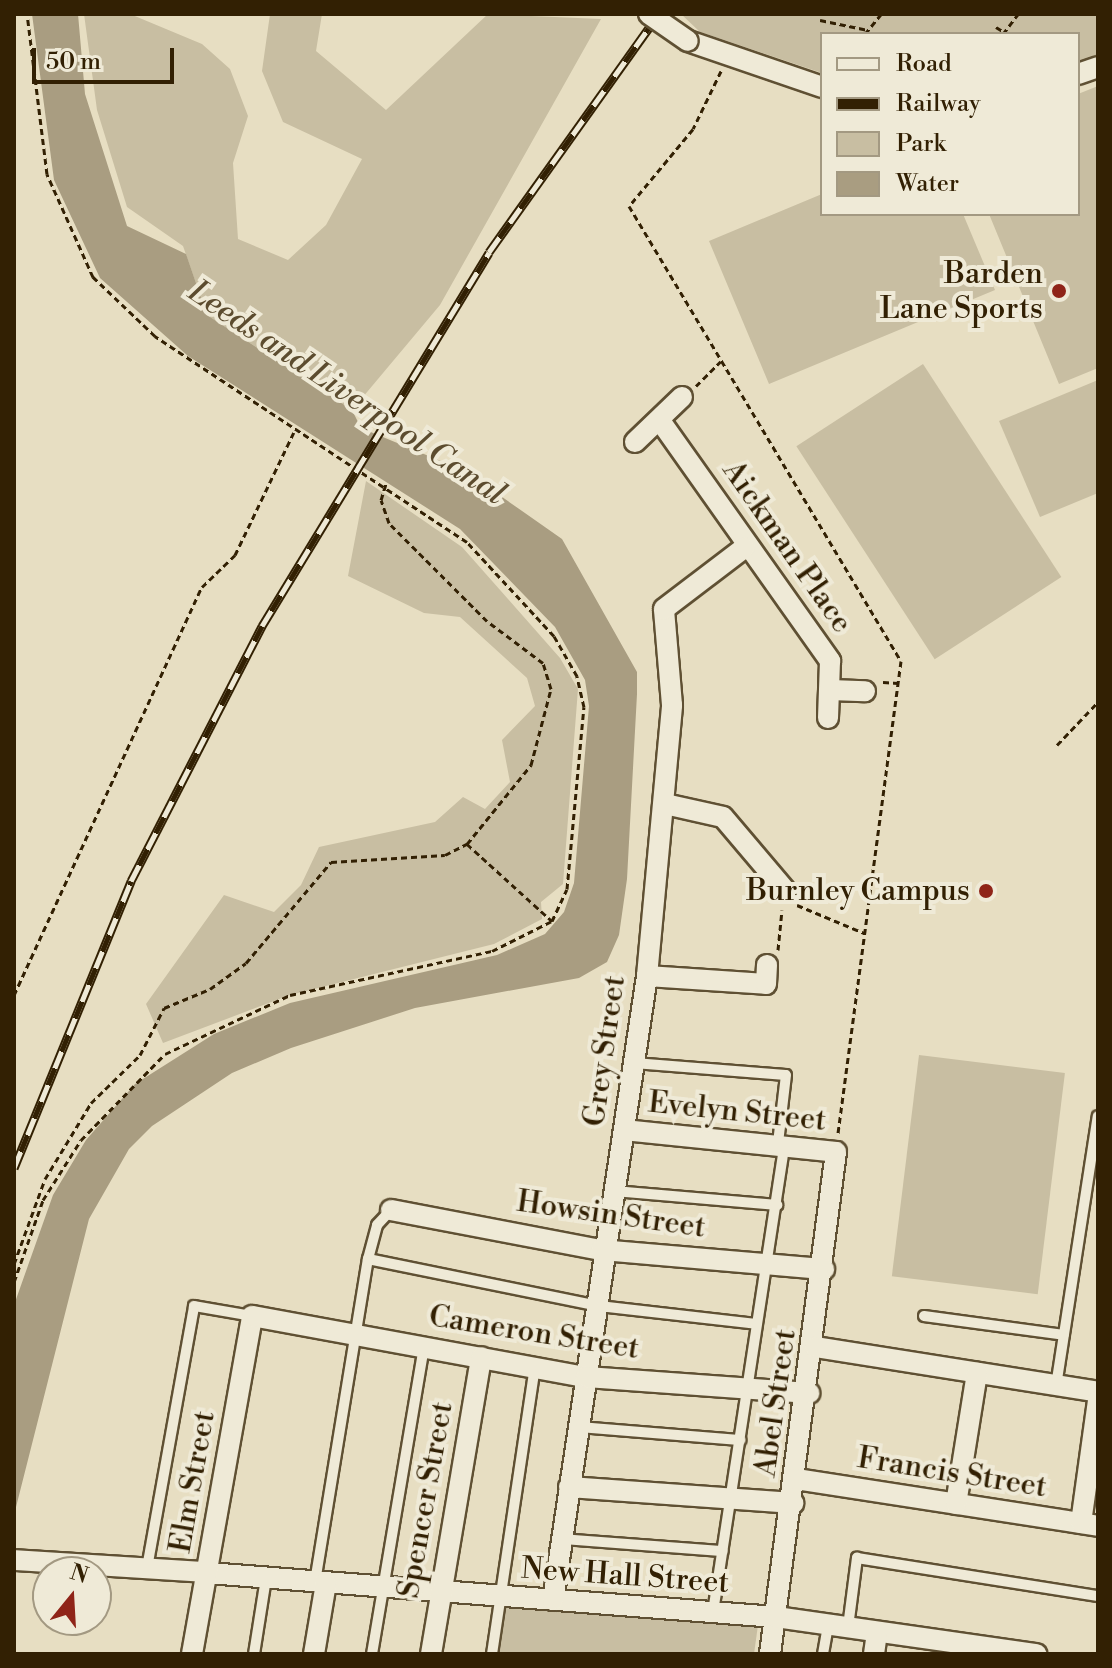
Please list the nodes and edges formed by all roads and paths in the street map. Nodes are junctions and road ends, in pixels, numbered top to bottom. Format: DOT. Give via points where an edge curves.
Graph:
graph roads {
  1 [pos="27,14"];
  2 [pos="649,14"];
  3 [pos="881,14"];
  4 [pos="1018,14"];
  5 [pos="820,20"];
  6 [pos="996,27"];
  7 [pos="867,32"];
  8 [pos="1003,32"];
  9 [pos="1005,32"];
  10 [pos="820,86"];
  11 [pos="14,98"];
  12 [pos="14,281"];
  13 [pos="721,361"];
  14 [pos="682,397"];
  15 [pos="661,422"];
  16 [pos="295,430"];
  17 [pos="635,442"];
  18 [pos="386,484"];
  19 [pos="744,548"];
  20 [pos="830,690"];
  21 [pos="865,691"];
  22 [pos="1098,702"];
  23 [pos="828,718"];
  24 [pos="1057,745"];
  25 [pos="665,804"];
  26 [pos="467,844"];
  27 [pos="785,890"];
  28 [pos="552,921"];
  29 [pos="864,933"];
  30 [pos="767,965"];
  31 [pos="647,976"];
  32 [pos="14,995"];
  33 [pos="634,1063"];
  34 [pos="1098,1116"];
  35 [pos="624,1130"];
  36 [pos="782,1144"];
  37 [pos="837,1160"];
  38 [pos="614,1191"];
  39 [pos="777,1205"];
  40 [pos="391,1210"];
  41 [pos="605,1250"];
  42 [pos="368,1259"];
  43 [pos="14,1264"];
  44 [pos="767,1264"];
  45 [pos="824,1269"];
  46 [pos="14,1282"];
  47 [pos="599,1306"];
  48 [pos="252,1316"];
  49 [pos="924,1316"];
  50 [pos="756,1324"];
  51 [pos="356,1334"];
  52 [pos="1064,1335"];
  53 [pos="424,1347"];
  54 [pos="815,1347"];
  55 [pos="481,1357"];
  56 [pos="535,1367"];
  57 [pos="977,1373"];
  58 [pos="586,1377"];
  59 [pos="1056,1386"];
  60 [pos="748,1388"];
  61 [pos="1098,1392"];
  62 [pos="809,1393"];
  63 [pos="1098,1401"];
  64 [pos="578,1427"];
  65 [pos="740,1440"];
  66 [pos="796,1479"];
  67 [pos="569,1487"];
  68 [pos="731,1499"];
  69 [pos="793,1503"];
  70 [pos="956,1504"];
  71 [pos="1090,1525"];
  72 [pos="562,1539"];
  73 [pos="723,1551"];
  74 [pos="14,1560"];
  75 [pos="147,1568"];
  76 [pos="206,1572"];
  77 [pos="266,1578"];
  78 [pos="320,1582"];
  79 [pos="383,1588"];
  80 [pos="440,1593"];
  81 [pos="1098,1596"];
  82 [pos="500,1597"];
  83 [pos="553,1600"];
  84 [pos="713,1612"];
  85 [pos="776,1617"];
  86 [pos="838,1626"];
  87 [pos="877,1632"];
  88 [pos="192,1654"];
  89 [pos="254,1654"];
  90 [pos="314,1654"];
  91 [pos="372,1654"];
  92 [pos="431,1654"];
  93 [pos="492,1654"];
  94 [pos="770,1654"];
  95 [pos="823,1654"];
  96 [pos="874,1654"];
  97 [pos="1036,1654"];
  1 -- 16 [label="path" via="47,174 75,250 143,327"];
  2 -- 10 [label="street, bridge" via="688,41"];
  3 -- 7 [label="path"];
  4 -- 9 [label="path"];
  5 -- 7 [label="path"];
  6 -- 8 [label="path"];
  11 -- 12 [label="path"];
  13 -- 14 [label="path"];
  14 -- 15 [label="street"];
  15 -- 17 [label="street"];
  15 -- 19 [label="street, Aickman Place" via="741,531"];
  16 -- 18 [label="path"];
  16 -- 32 [label="path" via="235,555 202,587"];
  18 -- 26 [label="path" via="381,500 389,523 487,621 543,663 551,689 531,765"];
  18 -- 28 [label="path" via="467,542 554,636 577,676 584,707 567,889"];
  19 -- 20 [label="street, Aickman Place" via="821,646 830,661"];
  19 -- 25 [label="street, Grey Street" via="664,609 672,705"];
  20 -- 21 [label="street"];
  20 -- 23 [label="street, Aickman Place"];
  22 -- 24 [label="path"];
  25 -- 27 [label="street" via="723,817"];
  25 -- 31 [label="street, Grey Street"];
  26 -- 28 [label="path"];
  26 -- 43 [label="path" via="445,855 331,862 246,963 210,989 164,1008 140,1055 91,1103 52,1166"];
  27 -- 29 [label="path" via="795,904"];
  27 -- 30 [label="path" via="776,966"];
  28 -- 46 [label="path" via="492,951 290,995 165,1054 81,1140 43,1200"];
  30 -- 31 [label="street" via="766,984"];
  31 -- 33 [label="street, Grey Street"];
  33 -- 35 [label="street, Grey Street"];
  33 -- 36 [label="lane" via="786,1075"];
  34 -- 52 [label="lane"];
  35 -- 36 [label="street, Evelyn Street"];
  35 -- 38 [label="street, Grey Street"];
  36 -- 37 [label="street, Evelyn Street" via="830,1146"];
  36 -- 39 [label="lane"];
  37 -- 45 [label="street, Abel Street"];
  38 -- 39 [label="lane"];
  38 -- 41 [label="street, Grey Street"];
  39 -- 44 [label="lane"];
  40 -- 41 [label="street, Howsin Street"];
  40 -- 42 [label="lane" via="377,1225"];
  41 -- 44 [label="street, Howsin Street"];
  41 -- 47 [label="street, Grey Street"];
  42 -- 47 [label="lane"];
  42 -- 51 [label="lane"];
  44 -- 45 [label="street, Howsin Street"];
  44 -- 50 [label="lane"];
  45 -- 54 [label="street, Abel Street"];
  47 -- 50 [label="lane"];
  47 -- 58 [label="street, Grey Street"];
  48 -- 51 [label="street, Cameron Street"];
  48 -- 75 [label="lane" via="194,1306"];
  48 -- 76 [label="street, Elm Street"];
  49 -- 52 [label="lane"];
  50 -- 60 [label="lane"];
  51 -- 53 [label="street, Cameron Street"];
  51 -- 78 [label="lane"];
  52 -- 59 [label="lane"];
  53 -- 55 [label="street, Cameron Street"];
  53 -- 79 [label="lane"];
  54 -- 57 [label="street"];
  54 -- 62 [label="street, Abel Street"];
  55 -- 56 [label="street, Cameron Street"];
  55 -- 80 [label="street, Spencer Street"];
  56 -- 58 [label="street, Cameron Street"];
  56 -- 82 [label="lane"];
  57 -- 59 [label="street"];
  57 -- 70 [label="street"];
  58 -- 60 [label="street, Cameron Street"];
  58 -- 64 [label="street, Grey Street"];
  59 -- 61 [label="street"];
  60 -- 62 [label="street, Cameron Street"];
  60 -- 65 [label="lane"];
  62 -- 66 [label="street, Abel Street"];
  63 -- 71 [label="street"];
  64 -- 65 [label="lane"];
  64 -- 67 [label="street, Grey Street"];
  65 -- 68 [label="lane"];
  66 -- 69 [label="street, Abel Street"];
  66 -- 70 [label="street, Francis Street"];
  67 -- 68 [label="street"];
  67 -- 72 [label="street, Grey Street"];
  68 -- 69 [label="street"];
  68 -- 73 [label="lane"];
  69 -- 85 [label="street, Abel Street"];
  70 -- 71 [label="street, Francis Street"];
  72 -- 73 [label="lane"];
  72 -- 83 [label="street, Grey Street"];
  73 -- 84 [label="lane"];
  74 -- 75 [label="street, New Hall Street"];
  75 -- 76 [label="street, New Hall Street"];
  76 -- 77 [label="street, New Hall Street"];
  76 -- 88 [label="street, Elm Street"];
  77 -- 78 [label="street, New Hall Street"];
  77 -- 89 [label="lane"];
  78 -- 79 [label="street, New Hall Street"];
  78 -- 90 [label="street"];
  79 -- 80 [label="street, New Hall Street"];
  79 -- 91 [label="lane"];
  80 -- 82 [label="street, New Hall Street"];
  80 -- 92 [label="street, Spencer Street"];
  81 -- 86 [label="lane" via="857,1558"];
  82 -- 83 [label="street, New Hall Street"];
  82 -- 93 [label="lane"];
  83 -- 84 [label="street, New Hall Street"];
  84 -- 85 [label="street, New Hall Street"];
  85 -- 86 [label="street, New Hall Street"];
  85 -- 94 [label="street, Abel Street"];
  86 -- 87 [label="street, New Hall Street"];
  86 -- 95 [label="lane"];
  87 -- 96 [label="street"];
  87 -- 97 [label="street, New Hall Street"];
}
